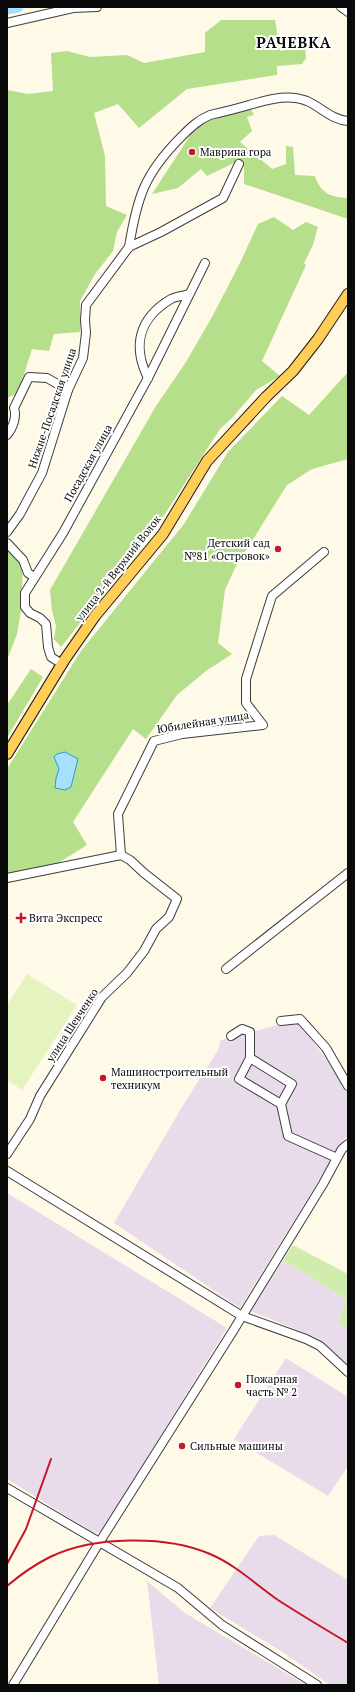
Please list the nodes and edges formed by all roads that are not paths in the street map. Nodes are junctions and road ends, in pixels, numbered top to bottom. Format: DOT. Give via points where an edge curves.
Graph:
graph roads {
  1 [pos="97,7"];
  2 [pos="341,7"];
  3 [pos="348,12"];
  4 [pos="7,23"];
  5 [pos="348,121"];
  6 [pos="239,164"];
  7 [pos="129,247"];
  8 [pos="205,263"];
  9 [pos="189,294"];
  10 [pos="348,294"];
  11 [pos="148,378"];
  12 [pos="68,390"];
  13 [pos="7,435"];
  14 [pos="7,532"];
  15 [pos="7,544"];
  16 [pos="324,552"];
  17 [pos="34,577"];
  18 [pos="62,664"];
  19 [pos="7,754"];
  20 [pos="121,854"];
  21 [pos="348,873"];
  22 [pos="7,878"];
  23 [pos="226,969"];
  24 [pos="281,1021"];
  25 [pos="231,1036"];
  26 [pos="250,1058"];
  27 [pos="348,1086"];
  28 [pos="281,1104"];
  29 [pos="348,1144"];
  30 [pos="7,1154"];
  31 [pos="337,1158"];
  32 [pos="7,1171"];
  33 [pos="242,1316"];
  34 [pos="348,1372"];
  35 [pos="7,1488"];
  36 [pos="99,1543"];
  37 [pos="13,1685"];
  38 [pos="317,1685"];
  1 -- 4 [label="street" via="73,8"];
  2 -- 3 [label="street"];
  5 -- 7 [label="street" via="342,121 307,101 281,97 202,118 168,150 146,181 139,198"];
  6 -- 7 [label="street, Нижне-Посадская улица" via="223,198"];
  7 -- 12 [label="street, Нижне-Посадская улица" via="86,305 83,358"];
  8 -- 9 [label="street, Посадская улица"];
  9 -- 11 [label="street, Посадская улица"];
  9 -- 11 [label="street" via="172,298 151,314 143,328 139,355"];
  10 -- 18 [label="main road, улица 2-й Верхний Волок" via="293,371 207,461 163,534 95,616"];
  11 -- 17 [label="street, Посадская улица" via="63,533"];
  12 -- 13 [label="street" via="47,378 29,377 14,408 16,413"];
  12 -- 14 [label="street, Нижне-Посадская улица" via="42,473"];
  15 -- 17 [label="street" via="22,560 28,573"];
  16 -- 20 [label="street, Юбилейная улица" via="272,596 246,679 246,704 263,725 182,734 154,741 118,814"];
  17 -- 18 [label="street, Посадская улица" via="25,593 25,607 46,624 51,657"];
  18 -- 19 [label="main road, улица 2-й Верхний Волок"];
  20 -- 22 [label="street"];
  20 -- 30 [label="street, улица Шевченко" via="177,899 169,917 156,929 144,951 127,973 102,997"];
  21 -- 23 [label="street"];
  24 -- 27 [label="street" via="300,1019 326,1048"];
  25 -- 26 [label="street" via="242,1029 250,1032"];
  26 -- 28 [label="street" via="292,1084"];
  26 -- 28 [label="street" via="239,1079"];
  28 -- 31 [label="street" via="288,1136"];
  29 -- 31 [label="street"];
  31 -- 33 [label="street"];
  32 -- 33 [label="street"];
  33 -- 34 [label="street" via="320,1346"];
  33 -- 36 [label="street"];
  35 -- 36 [label="street"];
  36 -- 37 [label="street"];
  36 -- 38 [label="street" via="178,1588 222,1625"];
}
